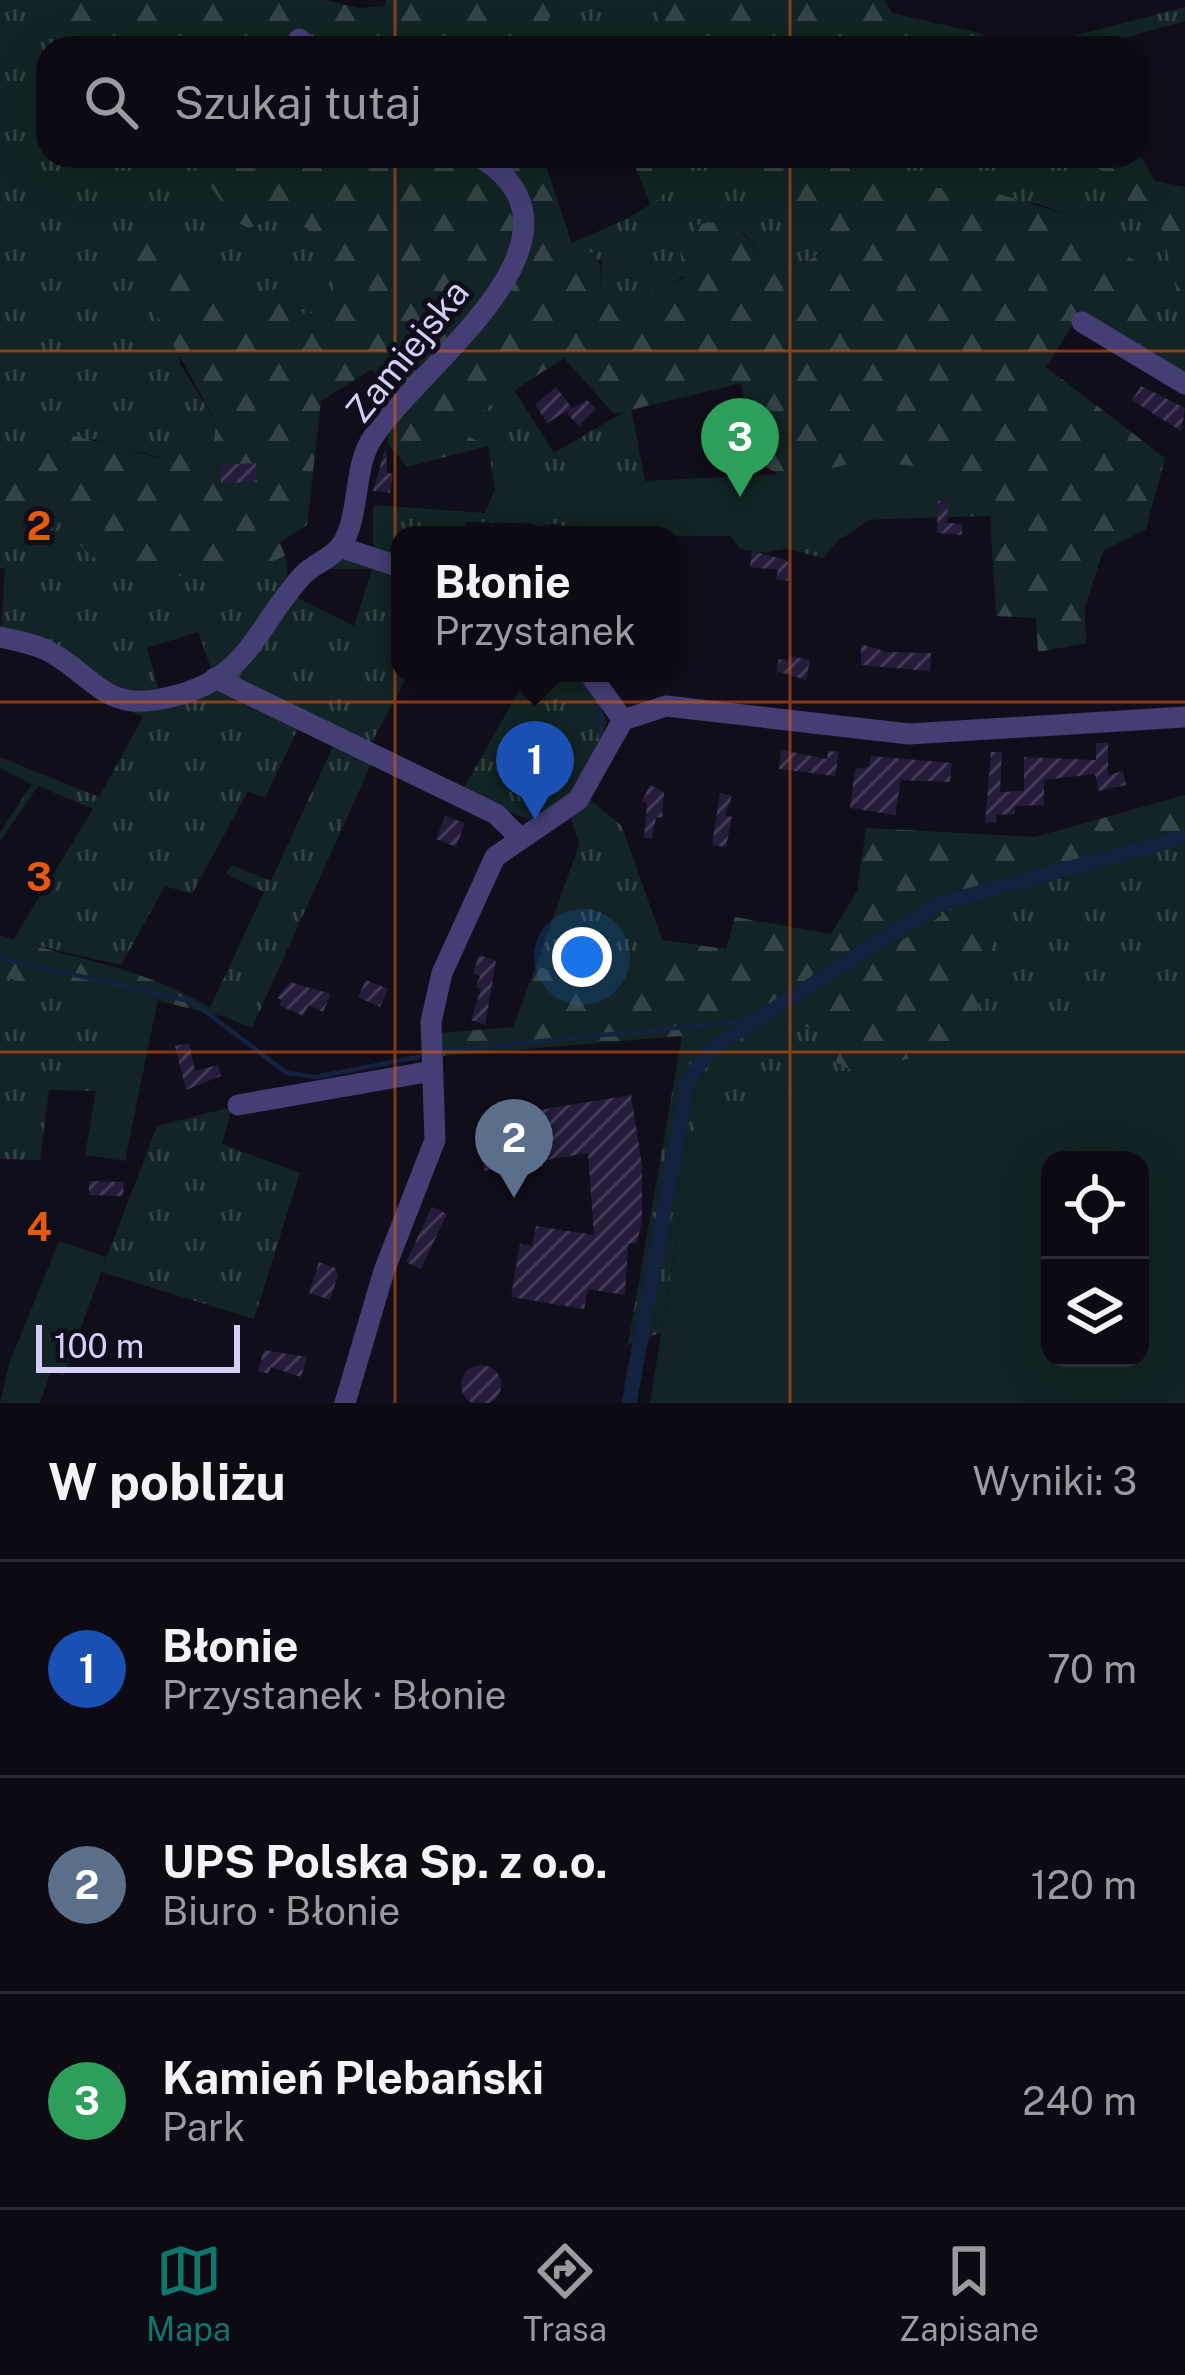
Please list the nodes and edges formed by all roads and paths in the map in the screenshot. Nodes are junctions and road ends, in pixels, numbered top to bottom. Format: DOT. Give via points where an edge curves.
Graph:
graph roads {
  1 [pos="493,168"];
  2 [pos="1082,322"];
  3 [pos="1185,384"];
  4 [pos="340,547"];
  5 [pos="391,564"];
  6 [pos="0,637"];
  7 [pos="215,678"];
  8 [pos="596,682"];
  9 [pos="1185,716"];
  10 [pos="623,720"];
  11 [pos="519,837"];
  12 [pos="432,1071"];
  13 [pos="238,1106"];
  14 [pos="345,1403"];
  1 -- 4 [label="street, Zamiejska" via="521,207 509,278 371,441"];
  2 -- 3 [label="street"];
  4 -- 5 [label="street"];
  4 -- 7 [label="street" via="304,574 264,634"];
  6 -- 7 [label="street" via="52,652 119,700 171,697"];
  7 -- 11 [label="street" via="496,814"];
  8 -- 10 [label="street"];
  9 -- 10 [label="street" via="909,734 666,706"];
  10 -- 11 [label="street" via="578,800"];
  11 -- 12 [label="street" via="486,869 442,973"];
  12 -- 13 [label="street"];
  12 -- 14 [label="street" via="435,1140 384,1270"];
}
